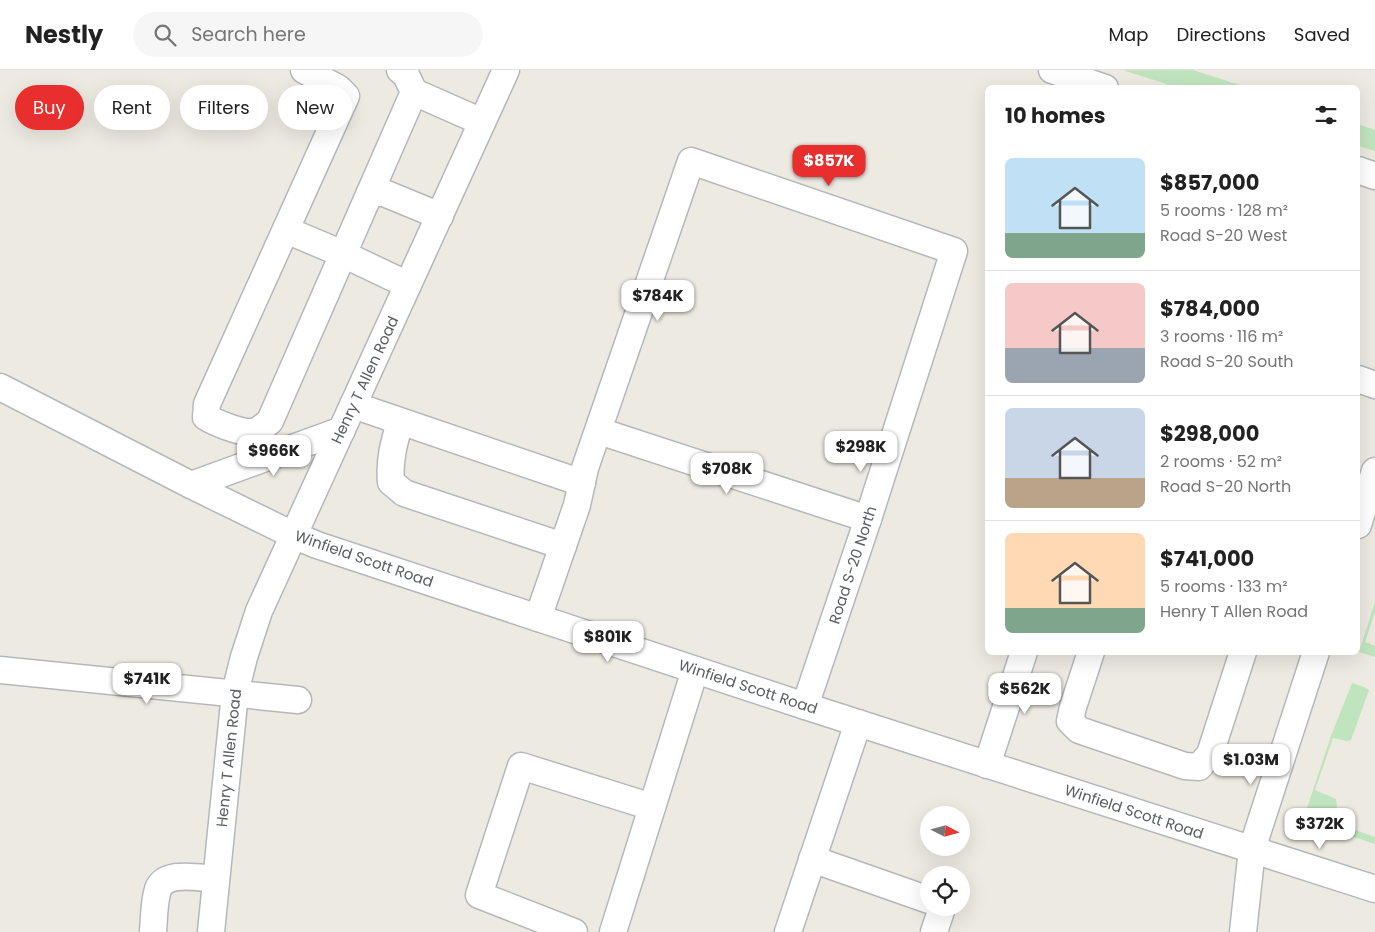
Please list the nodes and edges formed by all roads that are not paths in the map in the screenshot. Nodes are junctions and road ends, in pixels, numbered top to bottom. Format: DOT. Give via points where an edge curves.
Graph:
graph roads {
  1 [pos="304,70"];
  2 [pos="400,70"];
  3 [pos="506,70"];
  4 [pos="1052,70"];
  5 [pos="1096,85"];
  6 [pos="414,92"];
  7 [pos="482,122"];
  8 [pos="1360,171"];
  9 [pos="1375,176"];
  10 [pos="370,193"];
  11 [pos="440,216"];
  12 [pos="286,230"];
  13 [pos="343,254"];
  14 [pos="408,285"];
  15 [pos="1360,380"];
  16 [pos="1375,385"];
  17 [pos="0,387"];
  18 [pos="353,406"];
  19 [pos="400,422"];
  20 [pos="342,430"];
  21 [pos="599,431"];
  22 [pos="1375,471"];
  23 [pos="584,476"];
  24 [pos="191,485"];
  25 [pos="868,519"];
  26 [pos="1360,519"];
  27 [pos="294,535"];
  28 [pos="562,546"];
  29 [pos="538,618"];
  30 [pos="1023,655"];
  31 [pos="1089,655"];
  32 [pos="1242,655"];
  33 [pos="1315,655"];
  34 [pos="0,670"];
  35 [pos="695,670"];
  36 [pos="235,693"];
  37 [pos="298,700"];
  38 [pos="805,706"];
  39 [pos="858,723"];
  40 [pos="987,765"];
  41 [pos="652,807"];
  42 [pos="1252,850"];
  43 [pos="812,859"];
  44 [pos="216,879"];
  45 [pos="1375,889"];
  46 [pos="920,897"];
  47 [pos="939,916"];
  48 [pos="153,932"];
  49 [pos="211,932"];
  50 [pos="574,932"];
  51 [pos="613,932"];
  52 [pos="788,932"];
  53 [pos="934,932"];
  54 [pos="1243,932"];
  1 -- 12 [label="street" via="338,88 346,96"];
  2 -- 6 [label="street"];
  3 -- 7 [label="street, Henry T Allen Road"];
  4 -- 5 [label="street"];
  6 -- 7 [label="street"];
  6 -- 10 [label="street"];
  7 -- 11 [label="street, Henry T Allen Road"];
  8 -- 9 [label="street"];
  10 -- 11 [label="street" via="384,193"];
  10 -- 13 [label="street"];
  11 -- 14 [label="street, Henry T Allen Road"];
  12 -- 13 [label="street"];
  12 -- 13 [label="street" via="207,404 206,417 214,422 249,433 270,421"];
  13 -- 14 [label="street"];
  14 -- 18 [label="street, Henry T Allen Road"];
  15 -- 16 [label="street"];
  17 -- 24 [label="street, Winfield Scott Road"];
  18 -- 19 [label="street"];
  18 -- 20 [label="street, Henry T Allen Road"];
  19 -- 23 [label="street"];
  19 -- 28 [label="street" via="391,452 390,469 391,482 404,493"];
  20 -- 24 [label="street"];
  20 -- 27 [label="street, Henry T Allen Road"];
  21 -- 23 [label="street"];
  21 -- 25 [label="street"];
  21 -- 25 [label="street, Road S-20 North" via="691,161 954,251"];
  22 -- 26 [label="street"];
  23 -- 28 [label="street"];
  24 -- 27 [label="street, Winfield Scott Road"];
  25 -- 38 [label="street, Road S-20 North"];
  27 -- 29 [label="street, Winfield Scott Road"];
  27 -- 36 [label="street, Henry T Allen Road" via="259,611"];
  28 -- 29 [label="street"];
  29 -- 35 [label="street, Winfield Scott Road"];
  30 -- 40 [label="street"];
  31 -- 32 [label="street" via="1070,721 1078,730 1185,766 1199,767 1210,754"];
  33 -- 42 [label="street"];
  34 -- 36 [label="street"];
  35 -- 38 [label="street, Winfield Scott Road"];
  35 -- 41 [label="street"];
  36 -- 37 [label="street"];
  36 -- 44 [label="street, Henry T Allen Road"];
  38 -- 39 [label="street, Winfield Scott Road"];
  39 -- 40 [label="street, Winfield Scott Road"];
  39 -- 43 [label="street"];
  40 -- 42 [label="street, Winfield Scott Road"];
  41 -- 50 [label="street" via="520,766 479,895"];
  41 -- 51 [label="street"];
  42 -- 45 [label="street, Winfield Scott Road"];
  42 -- 54 [label="street"];
  43 -- 46 [label="street"];
  43 -- 52 [label="street"];
  44 -- 48 [label="street" via="174,877 164,881 157,890"];
  44 -- 49 [label="street, Henry T Allen Road"];
  47 -- 53 [label="street"];
}
